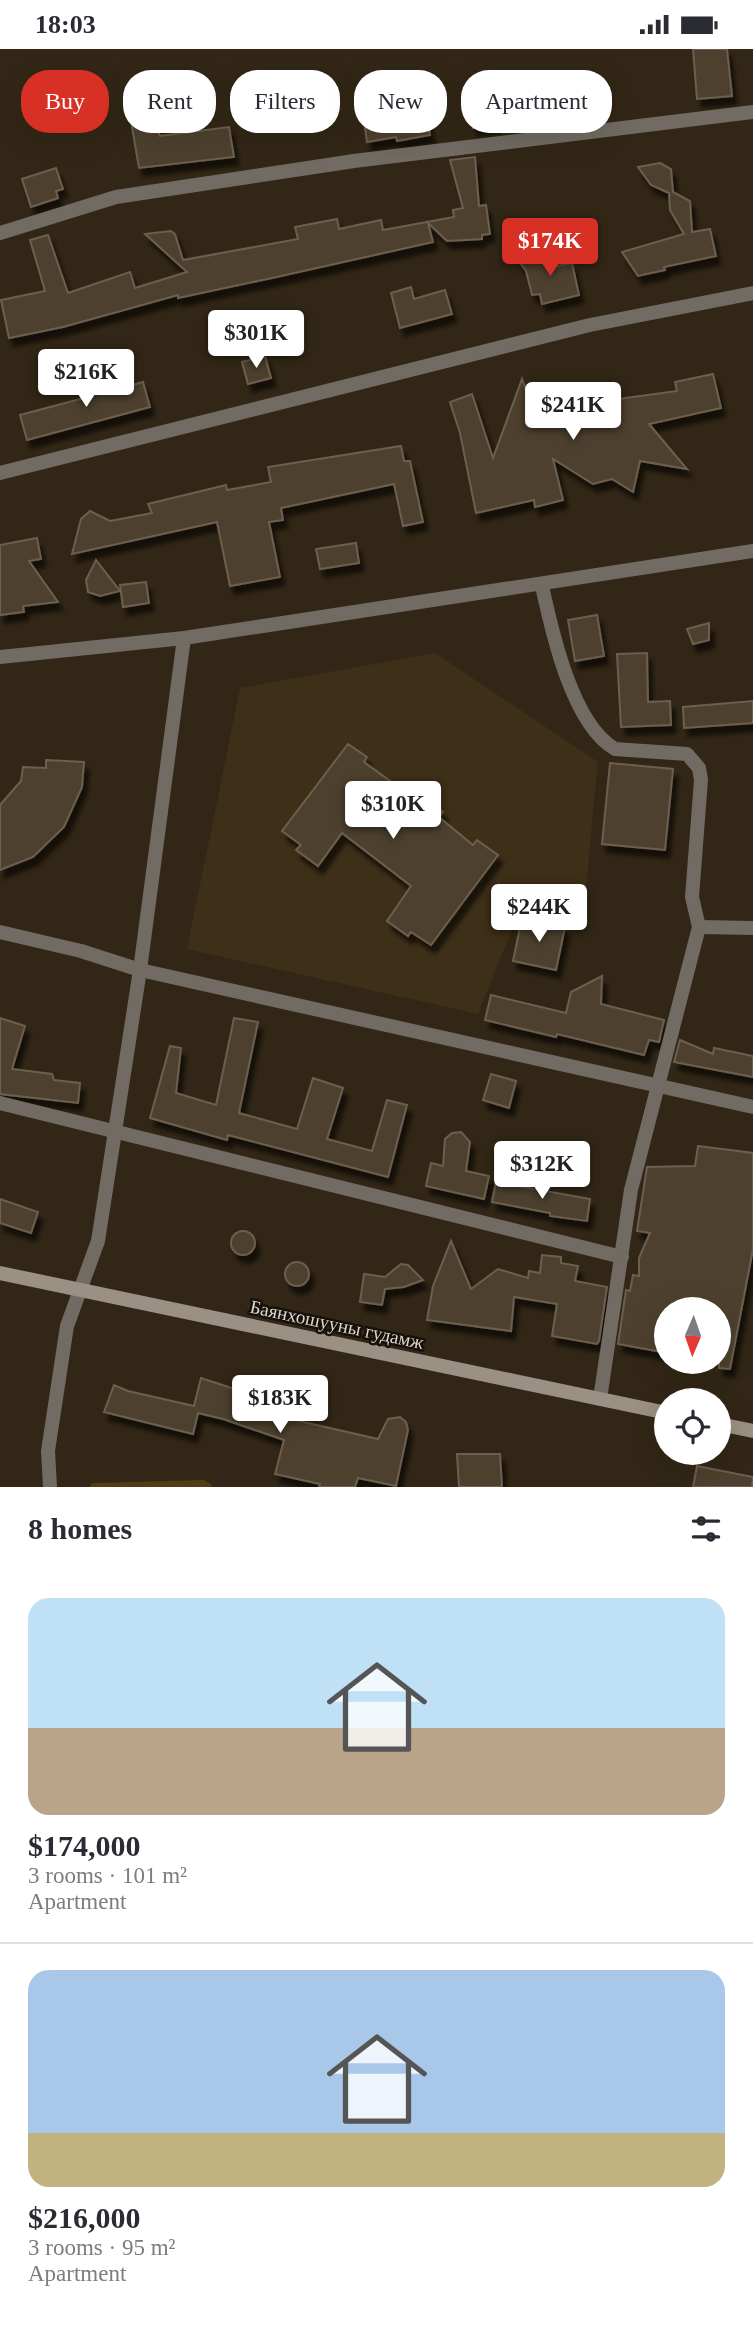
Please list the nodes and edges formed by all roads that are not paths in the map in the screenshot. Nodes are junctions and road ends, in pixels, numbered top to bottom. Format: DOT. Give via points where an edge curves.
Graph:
graph roads {
  1 [pos="753,112"];
  2 [pos="0,233"];
  3 [pos="753,293"];
  4 [pos="0,473"];
  5 [pos="753,551"];
  6 [pos="541,586"];
  7 [pos="184,638"];
  8 [pos="0,657"];
  9 [pos="699,927"];
  10 [pos="753,928"];
  11 [pos="0,932"];
  12 [pos="140,970"];
  13 [pos="660,1087"];
  14 [pos="0,1103"];
  15 [pos="753,1107"];
  16 [pos="114,1131"];
  17 [pos="622,1257"];
  18 [pos="0,1273"];
  19 [pos="80,1290"];
  20 [pos="600,1399"];
  21 [pos="654,1410"];
  22 [pos="731,1426"];
  23 [pos="753,1431"];
  24 [pos="50,1487"];
  1 -- 2 [label="street" via="354,161 116,197"];
  3 -- 4 [label="street" via="577,328"];
  5 -- 6 [label="street"];
  6 -- 7 [label="street"];
  6 -- 9 [label="street" via="580,708 606,744 615,749 687,754 699,768 692,897"];
  7 -- 8 [label="street"];
  7 -- 12 [label="street"];
  9 -- 10 [label="street"];
  9 -- 13 [label="street"];
  11 -- 12 [label="street"];
  12 -- 13 [label="street"];
  12 -- 16 [label="street"];
  13 -- 15 [label="street"];
  13 -- 17 [label="street" via="631,1191"];
  14 -- 16 [label="street"];
  16 -- 17 [label="street"];
  16 -- 19 [label="street" via="98,1241"];
  17 -- 20 [label="street"];
  18 -- 19 [label="main road, Баянхошууны гудамж"];
  19 -- 20 [label="main road, Баянхошууны гудамж"];
  19 -- 24 [label="street" via="66,1326 48,1451"];
  20 -- 21 [label="main road, Баянхошууны гудамж"];
  22 -- 23 [label="main road"];
}
